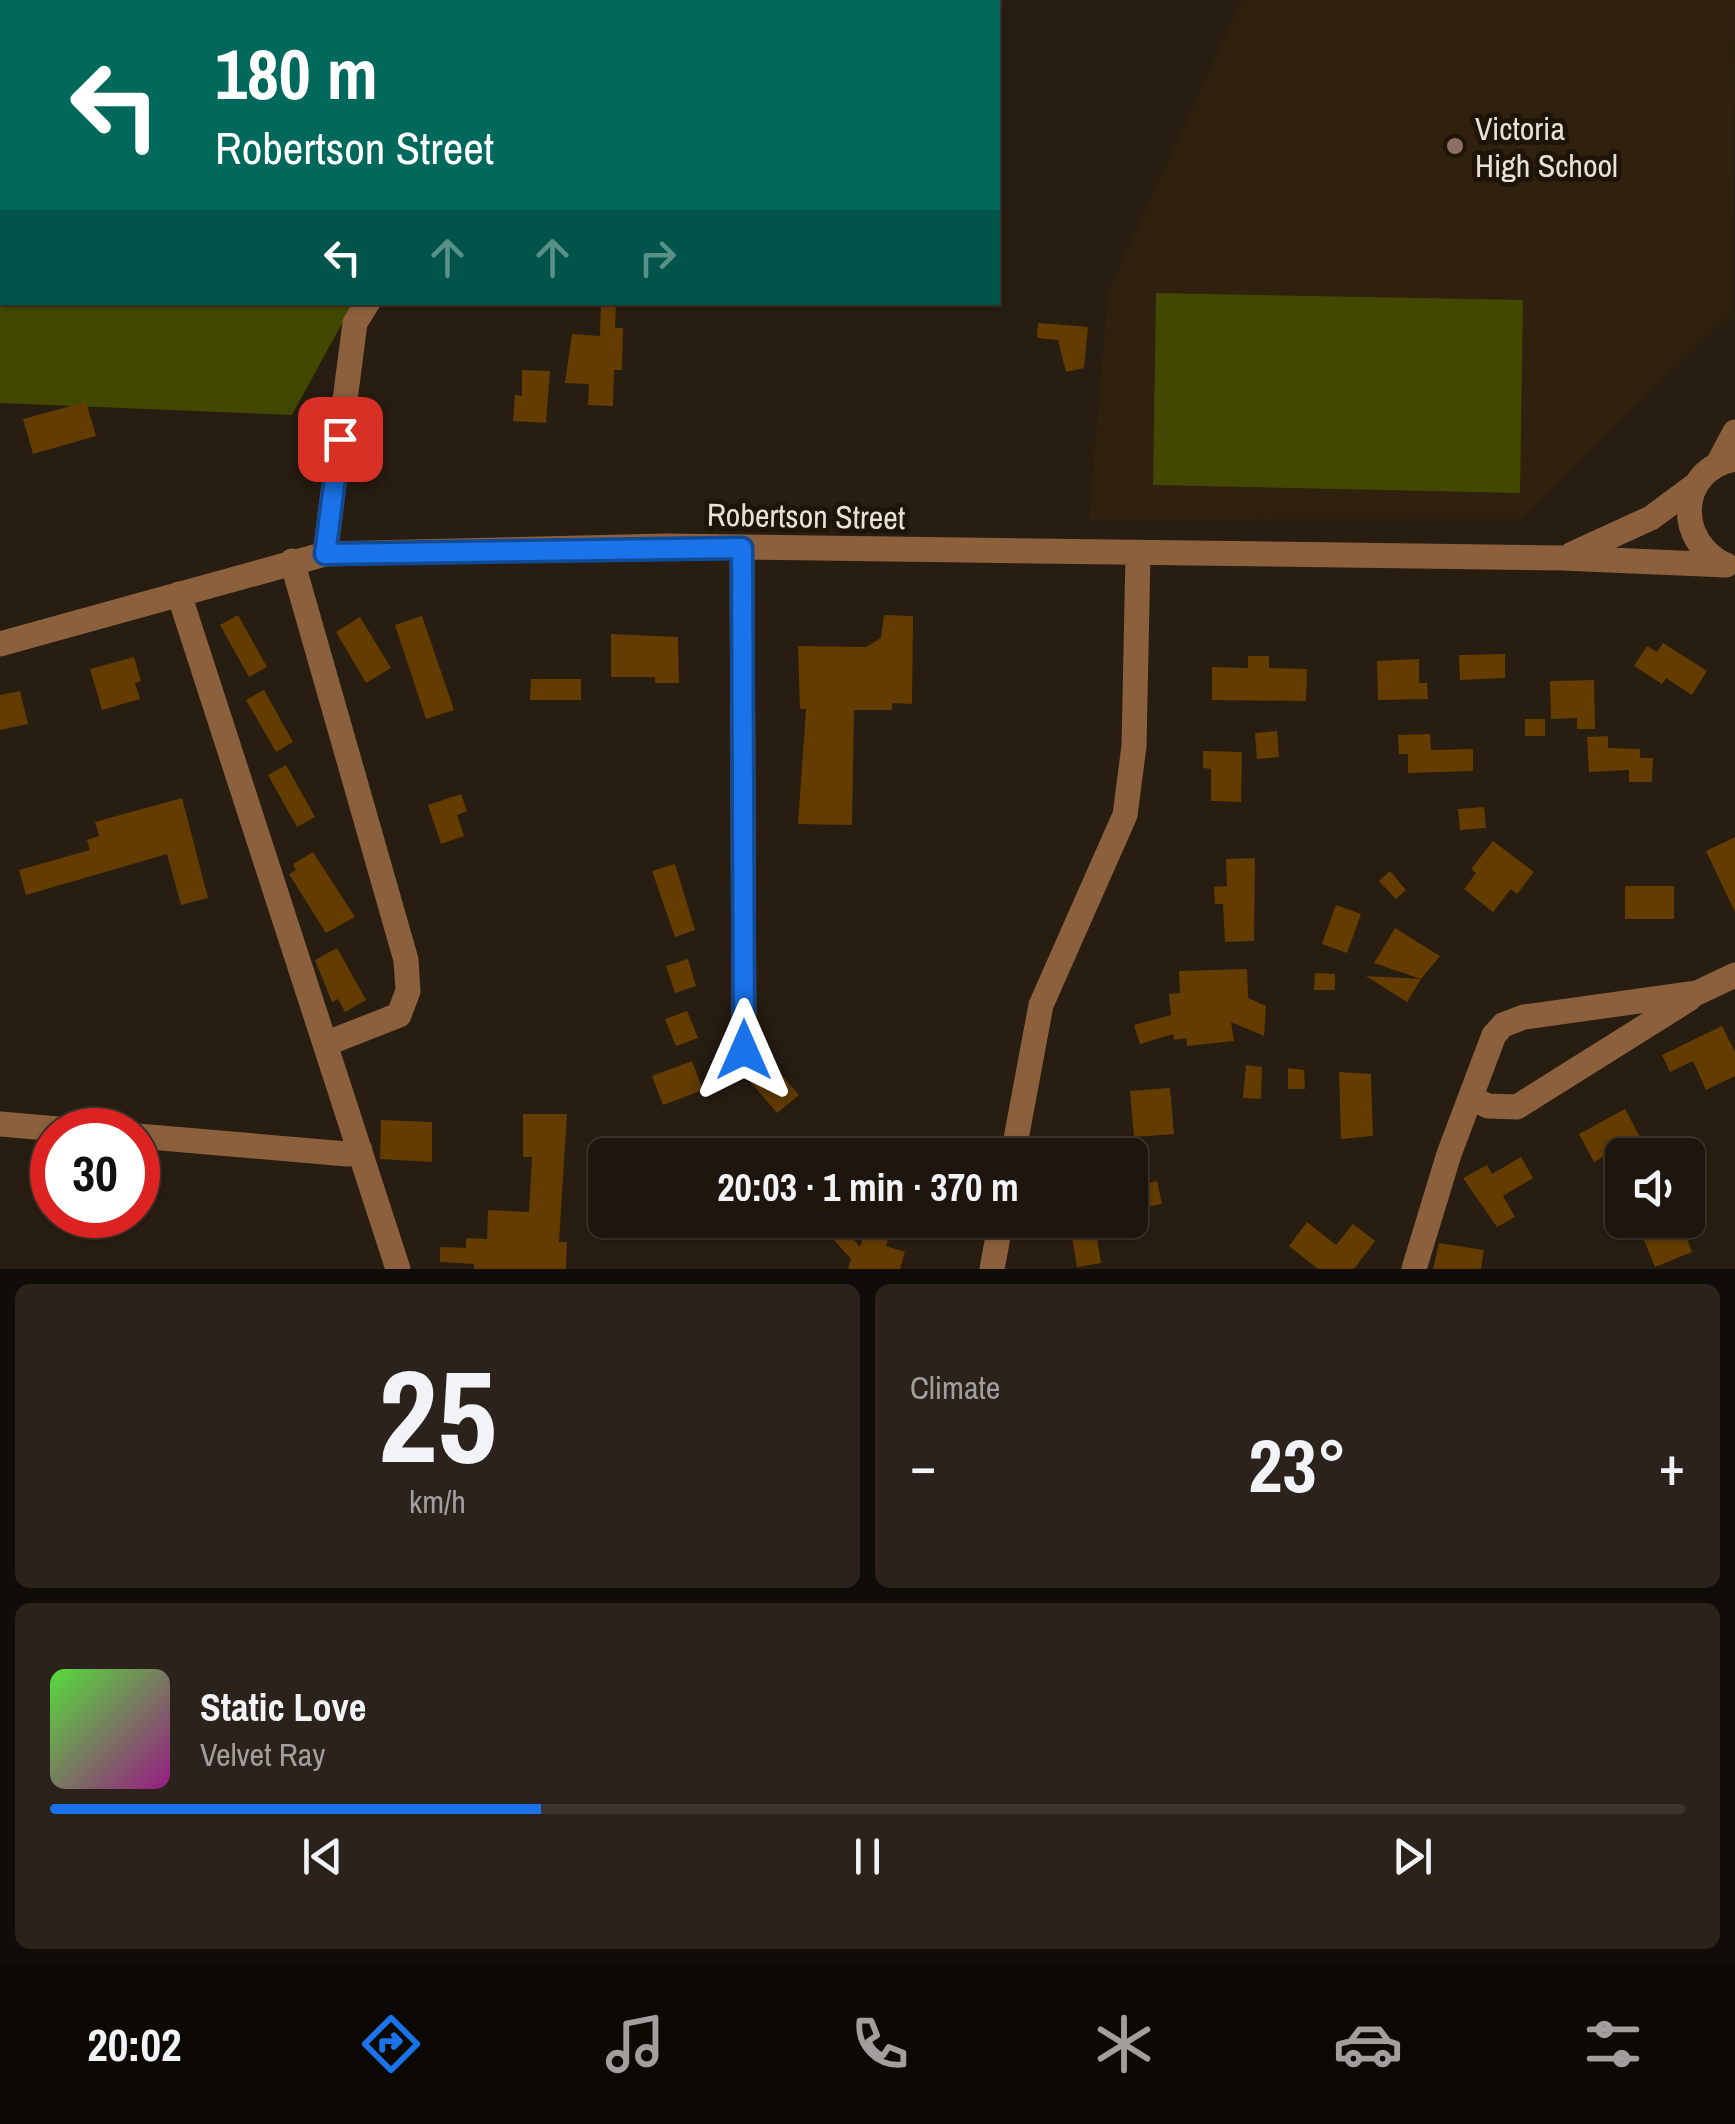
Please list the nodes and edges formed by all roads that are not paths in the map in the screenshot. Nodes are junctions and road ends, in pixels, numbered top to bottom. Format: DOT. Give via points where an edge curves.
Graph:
graph roads {
  1 [pos="366,305"];
  2 [pos="1735,432"];
  3 [pos="1727,461"];
  4 [pos="1694,486"];
  5 [pos="742,548"];
  6 [pos="325,554"];
  7 [pos="1138,554"];
  8 [pos="1563,558"];
  9 [pos="292,561"];
  10 [pos="1730,566"];
  11 [pos="179,594"];
  12 [pos="0,644"];
  13 [pos="1735,975"];
  14 [pos="1697,994"];
  15 [pos="325,1044"];
  16 [pos="744,1050"];
  17 [pos="1471,1098"];
  18 [pos="0,1124"];
  19 [pos="30,1127"];
  20 [pos="160,1138"];
  21 [pos="1016,1138"];
  22 [pos="360,1150"];
  23 [pos="998,1238"];
  24 [pos="398,1269"];
  25 [pos="992,1269"];
  26 [pos="1414,1269"];
  1 -- 6 [label="street" via="355,324"];
  2 -- 3 [label="street, Robertson Street"];
  3 -- 4 [label="street, Robertson Street"];
  4 -- 8 [label="street, Robertson Street" via="1613,539"];
  4 -- 10 [label="street" via="1687,510 1694,540"];
  5 -- 6 [label="street, Robertson Street"];
  5 -- 7 [label="street, Robertson Street"];
  5 -- 16 [label="street"];
  6 -- 9 [label="street, Robertson Street"];
  7 -- 8 [label="street, Robertson Street"];
  7 -- 21 [label="street" via="1134,746 1125,815 1041,1005"];
  8 -- 10 [label="street, Robertson Street"];
  9 -- 11 [label="street, Robertson Street"];
  9 -- 15 [label="street" via="406,960 408,991 399,1016"];
  11 -- 12 [label="street, Robertson Street"];
  11 -- 15 [label="street"];
  13 -- 14 [label="street"];
  14 -- 17 [label="street" via="1517,1107"];
  14 -- 17 [label="street" via="1502,1025"];
  15 -- 22 [label="street"];
  17 -- 26 [label="street"];
  18 -- 19 [label="street"];
  20 -- 22 [label="street"];
  22 -- 24 [label="street"];
  23 -- 25 [label="street"];
}
